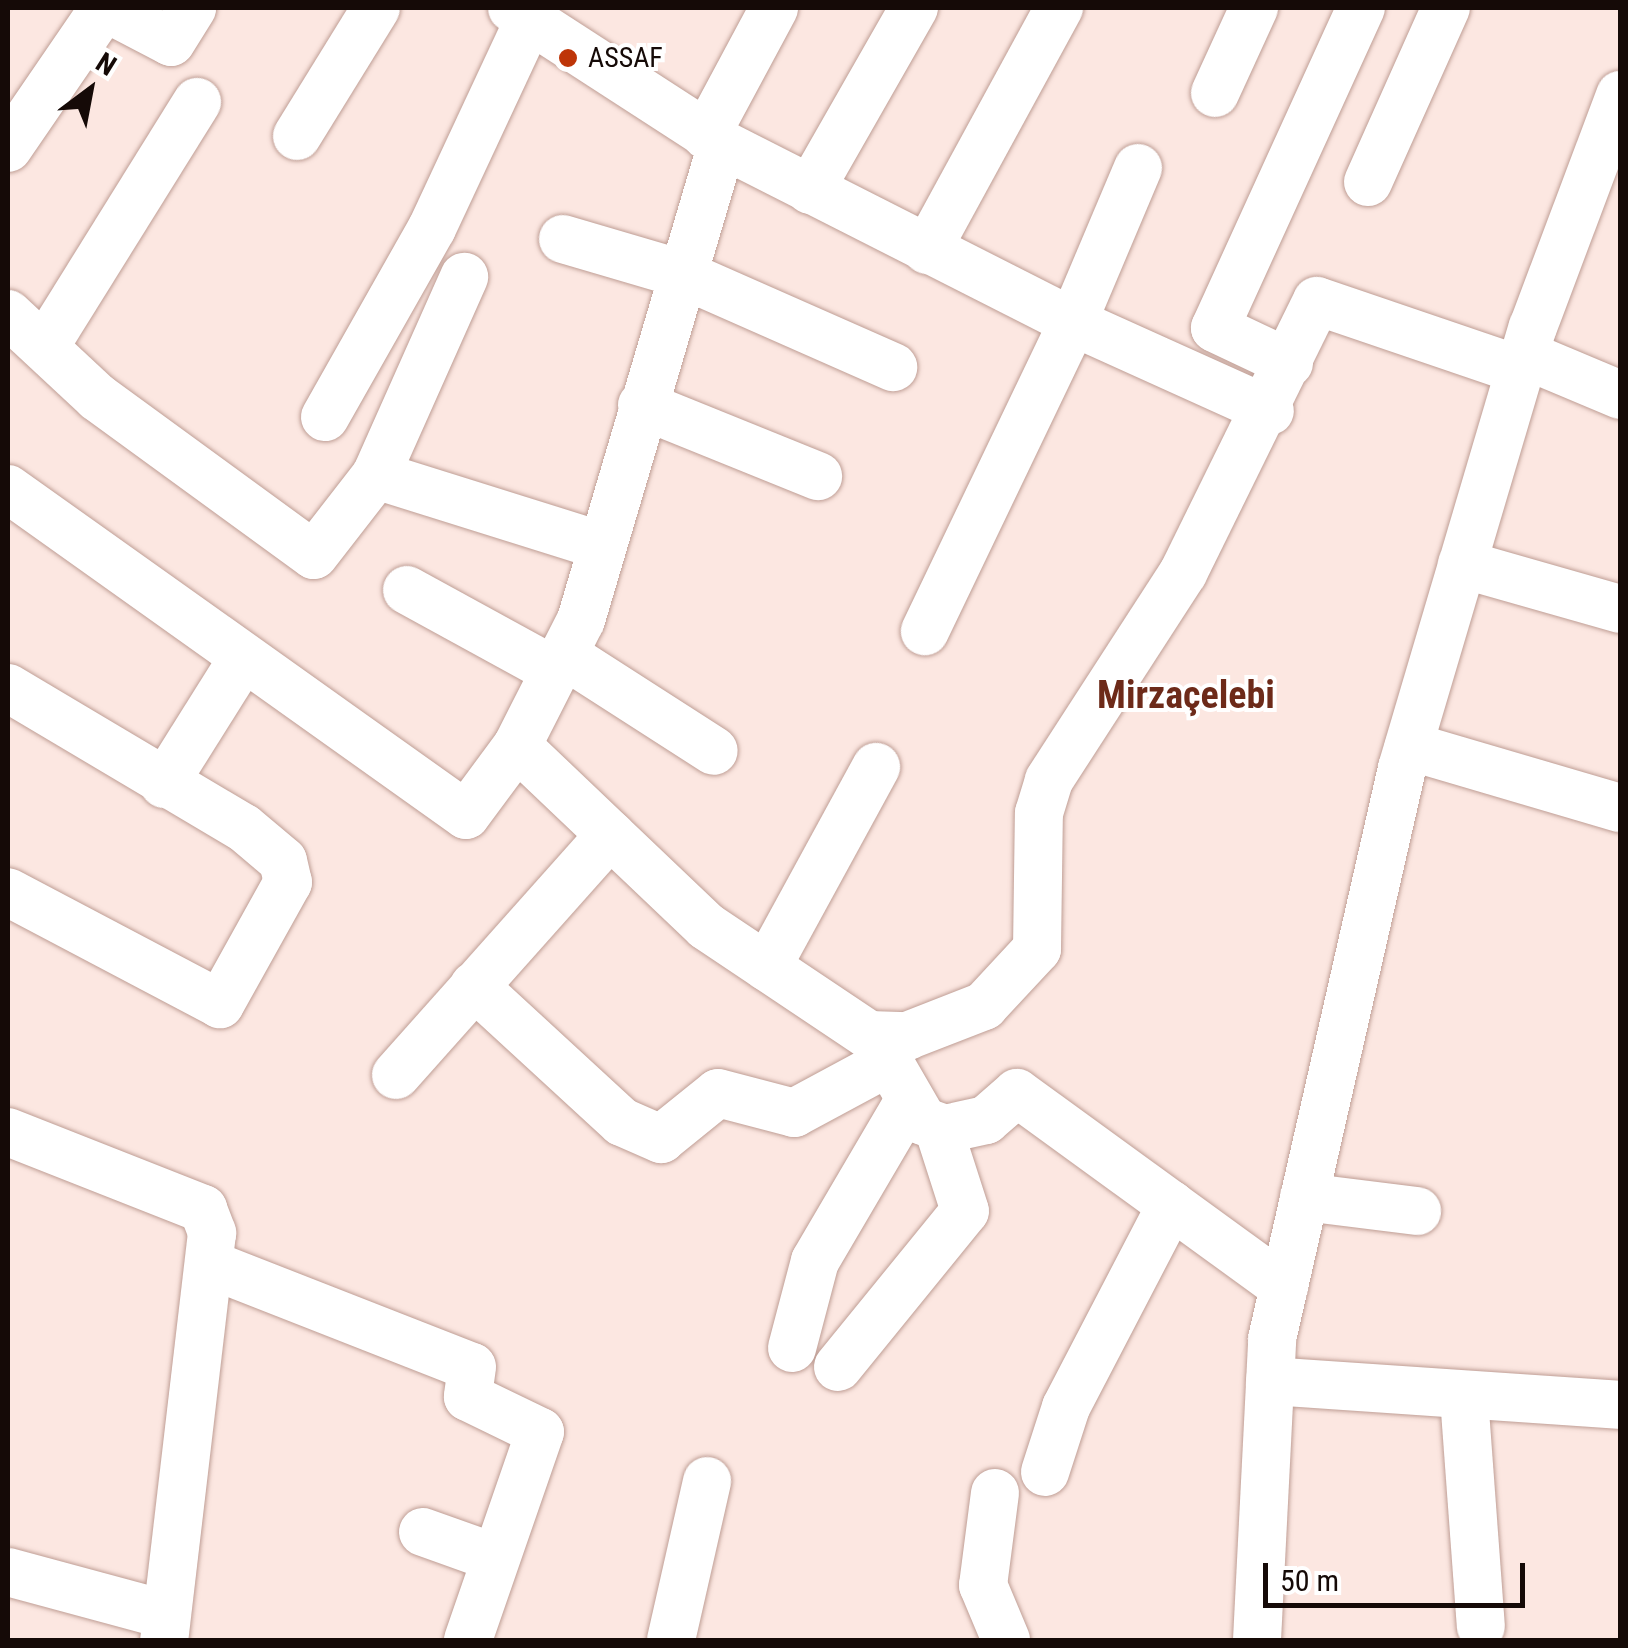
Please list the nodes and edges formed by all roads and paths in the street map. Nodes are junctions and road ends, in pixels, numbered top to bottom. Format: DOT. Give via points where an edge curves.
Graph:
graph roads {
  1 [pos="105,8"];
  2 [pos="192,8"];
  3 [pos="376,8"];
  4 [pos="774,8"];
  5 [pos="914,8"];
  6 [pos="1059,8"];
  7 [pos="1254,8"];
  8 [pos="1361,8"];
  9 [pos="1446,8"];
  10 [pos="521,14"];
  11 [pos="1214,93"];
  12 [pos="197,102"];
  13 [pos="1617,115"];
  14 [pos="297,136"];
  15 [pos="714,140"];
  16 [pos="8,148"];
  17 [pos="1138,168"];
  18 [pos="1368,182"];
  19 [pos="810,190"];
  20 [pos="563,239"];
  21 [pos="927,250"];
  22 [pos="682,274"];
  23 [pos="464,277"];
  24 [pos="8,314"];
  25 [pos="1073,322"];
  26 [pos="47,343"];
  27 [pos="1289,363"];
  28 [pos="1522,363"];
  29 [pos="893,367"];
  30 [pos="1620,396"];
  31 [pos="642,405"];
  32 [pos="1270,411"];
  33 [pos="325,418"];
  34 [pos="376,475"];
  35 [pos="818,476"];
  36 [pos="8,489"];
  37 [pos="602,546"];
  38 [pos="1462,564"];
  39 [pos="407,590"];
  40 [pos="1620,609"];
  41 [pos="926,631"];
  42 [pos="243,658"];
  43 [pos="559,662"];
  44 [pos="8,688"];
  45 [pos="517,746"];
  46 [pos="1408,746"];
  47 [pos="714,751"];
  48 [pos="876,766"];
  49 [pos="164,784"];
  50 [pos="1620,808"];
  51 [pos="610,835"];
  52 [pos="8,892"];
  53 [pos="768,967"];
  54 [pos="474,986"];
  55 [pos="880,1049"];
  56 [pos="396,1076"];
  57 [pos="922,1116"];
  58 [pos="8,1132"];
  59 [pos="1304,1197"];
  60 [pos="1170,1204"];
  61 [pos="1417,1210"];
  62 [pos="209,1264"];
  63 [pos="1284,1286"];
  64 [pos="792,1348"];
  65 [pos="838,1367"];
  66 [pos="1270,1381"];
  67 [pos="1464,1397"];
  68 [pos="1620,1405"];
  69 [pos="1045,1472"];
  70 [pos="706,1481"];
  71 [pos="995,1493"];
  72 [pos="423,1532"];
  73 [pos="496,1558"];
  74 [pos="8,1572"];
  75 [pos="1481,1626"];
  76 [pos="164,1627"];
  77 [pos="468,1640"];
  78 [pos="670,1640"];
  79 [pos="1006,1640"];
  80 [pos="1256,1640"];
  1 -- 2 [label="street" via="172,42"];
  1 -- 16 [label="street"];
  3 -- 14 [label="street"];
  4 -- 15 [label="street"];
  5 -- 19 [label="street"];
  6 -- 21 [label="street"];
  7 -- 11 [label="street"];
  8 -- 27 [label="street" via="1215,328"];
  9 -- 18 [label="street"];
  10 -- 15 [label="street"];
  10 -- 33 [label="street" via="432,228"];
  12 -- 26 [label="street"];
  13 -- 28 [label="street"];
  15 -- 19 [label="street"];
  15 -- 22 [label="street"];
  17 -- 25 [label="street"];
  19 -- 21 [label="street"];
  20 -- 22 [label="street"];
  21 -- 25 [label="street"];
  22 -- 29 [label="street"];
  22 -- 31 [label="street"];
  23 -- 34 [label="street"];
  24 -- 26 [label="street"];
  25 -- 32 [label="street"];
  25 -- 41 [label="street"];
  26 -- 34 [label="street" via="97,397 314,554"];
  27 -- 28 [label="street" via="1318,301 1330,299"];
  27 -- 32 [label="street"];
  28 -- 30 [label="street"];
  28 -- 38 [label="street"];
  31 -- 35 [label="street"];
  31 -- 37 [label="street"];
  32 -- 55 [label="street" via="1184,573 1049,780 1039,813 1037,949 984,1006"];
  34 -- 37 [label="street"];
  36 -- 42 [label="street"];
  37 -- 43 [label="street"];
  38 -- 40 [label="street"];
  38 -- 46 [label="street"];
  39 -- 43 [label="street"];
  42 -- 45 [label="street" via="466,815"];
  42 -- 49 [label="street"];
  43 -- 45 [label="street"];
  43 -- 47 [label="street"];
  44 -- 49 [label="street"];
  45 -- 51 [label="street"];
  46 -- 50 [label="street"];
  46 -- 59 [label="street"];
  48 -- 53 [label="street"];
  49 -- 52 [label="street" via="283,861 288,882 220,1004"];
  51 -- 53 [label="street" via="706,926"];
  51 -- 54 [label="street"];
  53 -- 55 [label="street"];
  54 -- 55 [label="street" via="622,1122 662,1139 718,1093 794,1113"];
  54 -- 56 [label="street"];
  55 -- 57 [label="street"];
  57 -- 60 [label="street" via="986,1120 1018,1093"];
  57 -- 64 [label="street" via="815,1261"];
  57 -- 65 [label="street" via="965,1211"];
  58 -- 62 [label="street" via="203,1208"];
  59 -- 61 [label="street"];
  59 -- 63 [label="street"];
  60 -- 63 [label="street"];
  60 -- 69 [label="street" via="1066,1407"];
  62 -- 73 [label="street" via="472,1367 468,1397 540,1432"];
  62 -- 76 [label="street"];
  63 -- 66 [label="street"];
  66 -- 67 [label="street"];
  66 -- 80 [label="street"];
  67 -- 68 [label="street"];
  67 -- 75 [label="street"];
  70 -- 78 [label="street"];
  71 -- 79 [label="street" via="983,1585"];
  72 -- 73 [label="street"];
  73 -- 77 [label="street"];
  74 -- 76 [label="street"];
}
